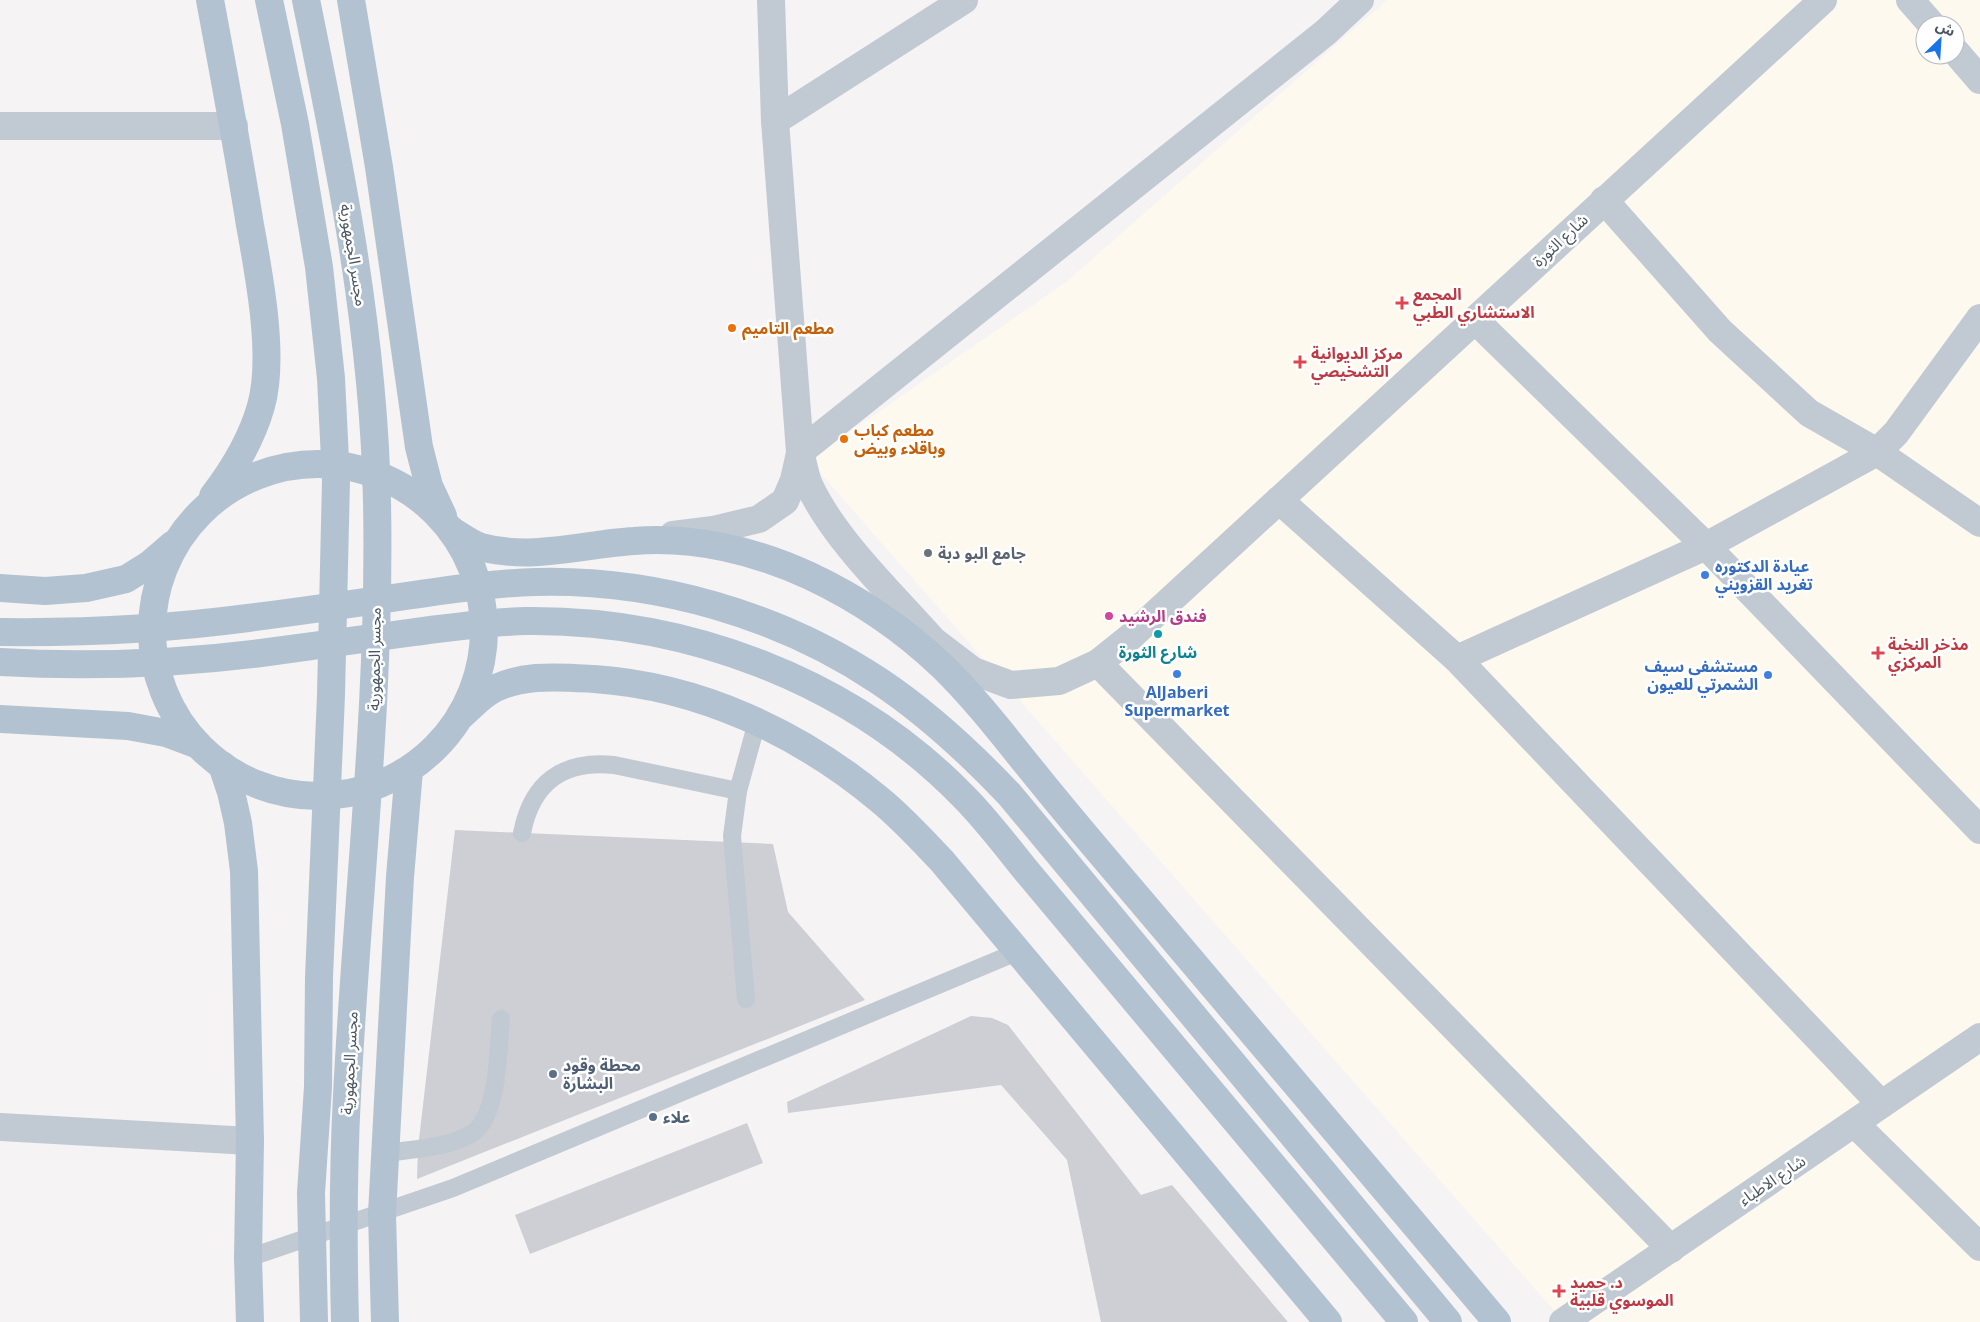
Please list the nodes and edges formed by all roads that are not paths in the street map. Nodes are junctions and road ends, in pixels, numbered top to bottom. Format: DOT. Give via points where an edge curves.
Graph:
graph roads {
  1 [pos="210,0"];
  2 [pos="269,0"];
  3 [pos="306,0"];
  4 [pos="351,0"];
  5 [pos="771,0"];
  6 [pos="964,0"];
  7 [pos="1360,0"];
  8 [pos="1823,0"];
  9 [pos="1910,0"];
  10 [pos="1923,15"];
  11 [pos="1965,63"];
  12 [pos="1980,80"];
  13 [pos="775,121"];
  14 [pos="0,126"];
  15 [pos="234,126"];
  16 [pos="1604,200"];
  17 [pos="1980,318"];
  18 [pos="1475,320"];
  19 [pos="800,452"];
  20 [pos="1877,452"];
  21 [pos="1279,500"];
  22 [pos="198,514"];
  23 [pos="1980,523"];
  24 [pos="448,526"];
  25 [pos="179,539"];
  26 [pos="635,540"];
  27 [pos="1706,546"];
  28 [pos="0,588"];
  29 [pos="880,616"];
  30 [pos="0,632"];
  31 [pos="935,642"];
  32 [pos="1457,659"];
  33 [pos="0,662"];
  34 [pos="1098,663"];
  35 [pos="973,699"];
  36 [pos="462,715"];
  37 [pos="0,719"];
  38 [pos="757,722"];
  39 [pos="199,746"];
  40 [pos="222,765"];
  41 [pos="409,770"];
  42 [pos="738,791"];
  43 [pos="1980,830"];
  44 [pos="522,833"];
  45 [pos="1017,952"];
  46 [pos="746,1000"];
  47 [pos="501,1019"];
  48 [pos="1980,1037"];
  49 [pos="1881,1104"];
  50 [pos="1855,1124"];
  51 [pos="0,1127"];
  52 [pos="250,1141"];
  53 [pos="386,1153"];
  54 [pos="382,1214"];
  55 [pos="1980,1247"];
  56 [pos="1671,1249"];
  57 [pos="248,1258"];
  58 [pos="250,1322"];
  59 [pos="314,1322"];
  60 [pos="345,1322"];
  61 [pos="385,1322"];
  62 [pos="1328,1322"];
  63 [pos="1404,1322"];
  64 [pos="1448,1322"];
  65 [pos="1497,1322"];
  66 [pos="1563,1322"];
  1 -- 15 [label="main road"];
  2 -- 59 [label="main road, مجسر الجمهورية, bridge" via="295,124 319,266 331,378 336,480 318,1087 311,1193"];
  3 -- 60 [label="main road, مجسر الجمهورية, bridge" via="337,148 360,290 373,402 377,503 373,719 347,1096"];
  4 -- 24 [label="main road" via="419,447 429,486"];
  5 -- 13 [label="street"];
  6 -- 13 [label="street"];
  7 -- 19 [label="street" via="1326,32"];
  8 -- 16 [label="street, شارع الثورة"];
  9 -- 10 [label="street"];
  11 -- 12 [label="street"];
  13 -- 19 [label="street"];
  14 -- 15 [label="street"];
  15 -- 22 [label="main road" via="260,281 267,365 262,405 249,438 226,478"];
  16 -- 18 [label="street, شارع الثورة"];
  16 -- 20 [label="street" via="1720,331 1788,394 1809,413"];
  17 -- 20 [label="street" via="1896,433"];
  18 -- 21 [label="street, شارع الثورة"];
  18 -- 27 [label="street"];
  19 -- 26 [label="street" via="785,501 759,519 713,530"];
  19 -- 31 [label="street" via="809,484 827,518"];
  20 -- 23 [label="street"];
  20 -- 27 [label="street"];
  21 -- 32 [label="street"];
  21 -- 34 [label="street, شارع الثورة"];
  22 -- 24 [label="main road" via="221,494 248,479 277,469 308,464 338,465 390,481 423,501"];
  22 -- 25 [label="main road"];
  24 -- 26 [label="main road" via="478,546 510,552 561,551"];
  24 -- 36 [label="main road" via="466,553 484,607 482,663"];
  25 -- 28 [label="main road" via="126,579 86,588"];
  25 -- 39 [label="main road" via="165,563 156,590 152,646 167,700"];
  26 -- 29 [label="main road" via="729,547 807,575"];
  27 -- 32 [label="street"];
  27 -- 43 [label="street"];
  29 -- 31 [label="street"];
  29 -- 35 [label="main road" via="913,640"];
  30 -- 64 [label="main road, bridge" via="180,626 483,585 537,582 630,588 688,598 736,612 828,651 878,680 925,714 969,752 1009,794"];
  31 -- 34 [label="street, شارع الثورة" via="973,671 1011,685 1059,681"];
  31 -- 35 [label="street"];
  32 -- 49 [label="street"];
  33 -- 63 [label="main road, bridge" via="80,665 188,661 476,624 574,622 651,632 717,648 807,684 889,733 962,795"];
  34 -- 56 [label="street"];
  35 -- 65 [label="main road"];
  36 -- 38 [label="main road" via="488,692 517,680 563,677 616,681 664,690 703,700"];
  36 -- 41 [label="main road" via="457,724"];
  37 -- 39 [label="main road" via="128,726 166,733"];
  38 -- 42 [label="lane"];
  38 -- 45 [label="main road" via="794,741 880,800 942,861"];
  39 -- 40 [label="main road"];
  40 -- 41 [label="main road" via="246,780 301,796 357,792"];
  40 -- 52 [label="main road" via="238,823 244,871"];
  41 -- 53 [label="main road" via="400,877"];
  42 -- 44 [label="lane" via="594,763 574,767 541,789 530,805"];
  42 -- 46 [label="lane" via="732,852"];
  45 -- 54 [label="lane" via="453,1188"];
  45 -- 62 [label="main road"];
  47 -- 53 [label="lane" via="491,1104 483,1122 473,1133 456,1141"];
  48 -- 49 [label="street, شارع الاطباء"];
  49 -- 50 [label="street, شارع الاطباء"];
  50 -- 55 [label="street"];
  50 -- 56 [label="street, شارع الاطباء"];
  51 -- 52 [label="street"];
  52 -- 57 [label="main road"];
  53 -- 54 [label="main road"];
  54 -- 57 [label="lane"];
  54 -- 61 [label="main road"];
  56 -- 66 [label="street, شارع الاطباء"];
  57 -- 58 [label="main road"];
}
